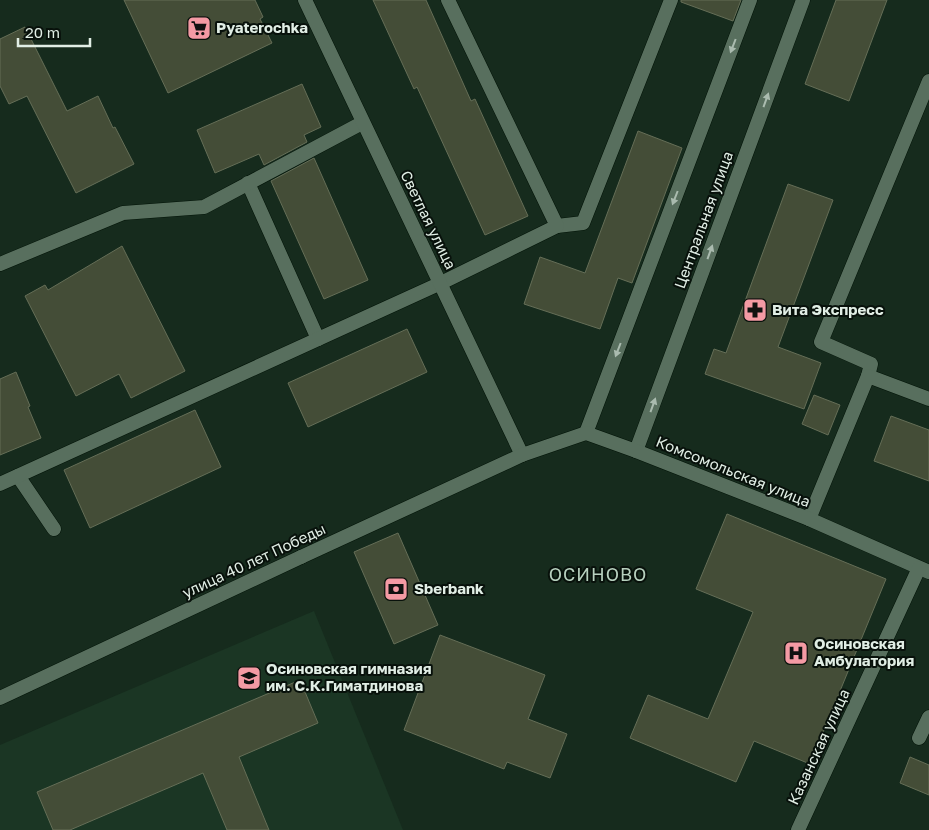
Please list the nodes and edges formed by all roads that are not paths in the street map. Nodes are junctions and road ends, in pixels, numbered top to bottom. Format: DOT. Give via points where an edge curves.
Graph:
graph roads {
  1 [pos="304,0"];
  2 [pos="448,0"];
  3 [pos="671,0"];
  4 [pos="750,0"];
  5 [pos="803,0"];
  6 [pos="929,81"];
  7 [pos="362,122"];
  8 [pos="248,183"];
  9 [pos="557,226"];
  10 [pos="0,264"];
  11 [pos="440,283"];
  12 [pos="318,339"];
  13 [pos="868,376"];
  14 [pos="929,399"];
  15 [pos="586,432"];
  16 [pos="636,451"];
  17 [pos="522,455"];
  18 [pos="18,476"];
  19 [pos="0,484"];
  20 [pos="809,519"];
  21 [pos="54,529"];
  22 [pos="924,570"];
  23 [pos="0,698"];
  24 [pos="929,717"];
  25 [pos="919,738"];
  26 [pos="798,830"];
  1 -- 7 [label="street, Светлая улица"];
  2 -- 9 [label="street"];
  3 -- 9 [label="street" via="583,223"];
  4 -- 15 [label="street, one-way"];
  16 -- 5 [label="street, Центральная улица, one-way"];
  6 -- 13 [label="street" via="821,342 871,364"];
  7 -- 8 [label="street"];
  7 -- 11 [label="street, Светлая улица"];
  8 -- 10 [label="street" via="204,207 123,213"];
  8 -- 12 [label="street"];
  9 -- 11 [label="street"];
  11 -- 12 [label="street"];
  11 -- 17 [label="street, Светлая улица"];
  12 -- 18 [label="street"];
  13 -- 14 [label="street"];
  13 -- 20 [label="street"];
  15 -- 16 [label="street, Комсомольская улица"];
  15 -- 17 [label="street"];
  16 -- 20 [label="street, Комсомольская улица"];
  17 -- 23 [label="street, улица 40 лет Победы"];
  18 -- 19 [label="street"];
  18 -- 21 [label="street"];
  20 -- 22 [label="street, Комсомольская улица"];
  22 -- 26 [label="street, Казанская улица"];
  24 -- 25 [label="street"];
}
